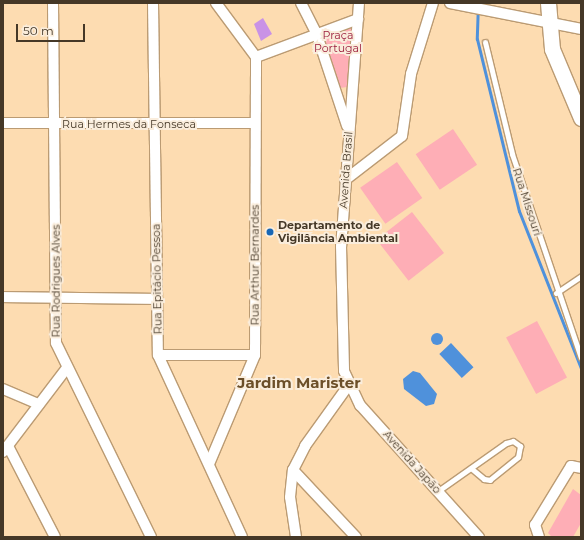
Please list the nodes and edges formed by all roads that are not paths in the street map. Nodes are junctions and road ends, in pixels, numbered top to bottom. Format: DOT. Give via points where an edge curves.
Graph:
graph roads {
  1 [pos="53,3"];
  2 [pos="153,3"];
  3 [pos="216,3"];
  4 [pos="301,3"];
  5 [pos="359,3"];
  6 [pos="433,3"];
  7 [pos="450,3"];
  8 [pos="548,3"];
  9 [pos="358,19"];
  10 [pos="549,24"];
  11 [pos="581,30"];
  12 [pos="316,32"];
  13 [pos="486,42"];
  14 [pos="256,57"];
  15 [pos="581,118"];
  16 [pos="255,123"];
  17 [pos="3,124"];
  18 [pos="56,124"];
  19 [pos="154,125"];
  20 [pos="349,132"];
  21 [pos="345,180"];
  22 [pos="581,276"];
  23 [pos="556,293"];
  24 [pos="3,297"];
  25 [pos="57,297"];
  26 [pos="157,299"];
  27 [pos="255,354"];
  28 [pos="158,355"];
  29 [pos="581,358"];
  30 [pos="66,369"];
  31 [pos="348,386"];
  32 [pos="3,389"];
  33 [pos="39,404"];
  34 [pos="5,449"];
  35 [pos="208,464"];
  36 [pos="471,468"];
  37 [pos="581,468"];
  38 [pos="293,470"];
  39 [pos="438,491"];
  40 [pos="55,537"];
  41 [pos="152,537"];
  42 [pos="242,537"];
  43 [pos="296,537"];
  44 [pos="356,537"];
  45 [pos="479,537"];
  46 [pos="539,537"];
  1 -- 18 [label="street, Rua Rodrigues Alves"];
  2 -- 19 [label="street, Rua Epitácio Pessoa"];
  3 -- 14 [label="street"];
  4 -- 12 [label="street"];
  5 -- 9 [label="street, Avenida Brasil"];
  6 -- 21 [label="street" via="411,74 402,136"];
  7 -- 10 [label="street"];
  8 -- 10 [label="main road"];
  9 -- 12 [label="street"];
  9 -- 20 [label="street, Avenida Brasil"];
  10 -- 11 [label="street"];
  10 -- 15 [label="main road" via="559,74"];
  12 -- 14 [label="street"];
  12 -- 20 [label="street"];
  13 -- 23 [label="lane, Rua Missouri" via="512,154"];
  14 -- 16 [label="street, Rua Arthur Bernardes"];
  16 -- 19 [label="street, Rua Hermes da Fonseca"];
  16 -- 27 [label="street, Rua Arthur Bernardes"];
  17 -- 18 [label="street, Rua Hermes da Fonseca"];
  18 -- 19 [label="street, Rua Hermes da Fonseca"];
  18 -- 25 [label="street, Rua Rodrigues Alves"];
  19 -- 26 [label="street, Rua Epitácio Pessoa"];
  20 -- 21 [label="street, Avenida Brasil"];
  21 -- 31 [label="street, Avenida Brasil" via="341,246 342,356"];
  22 -- 23 [label="lane"];
  23 -- 29 [label="lane, Rua Missouri"];
  24 -- 25 [label="street"];
  25 -- 26 [label="street"];
  25 -- 30 [label="street, Rua Rodrigues Alves" via="56,343"];
  26 -- 28 [label="street, Rua Epitácio Pessoa"];
  27 -- 28 [label="street"];
  27 -- 35 [label="street, Rua Arthur Bernardes"];
  28 -- 35 [label="street, Rua Epitácio Pessoa"];
  30 -- 33 [label="street"];
  30 -- 41 [label="street, Rua Rodrigues Alves"];
  31 -- 38 [label="street" via="305,446"];
  31 -- 39 [label="street, Avenida Japão" via="360,405"];
  32 -- 33 [label="street"];
  33 -- 34 [label="street"];
  34 -- 40 [label="street"];
  35 -- 42 [label="street, Rua Epitácio Pessoa"];
  36 -- 36 [label="lane" via="506,443 513,441 520,446 518,457 490,480 484,480"];
  36 -- 39 [label="lane"];
  37 -- 46 [label="street" via="570,466 535,525"];
  38 -- 43 [label="street" via="290,497"];
  38 -- 44 [label="street"];
  39 -- 45 [label="street, Avenida Japão"];
}
